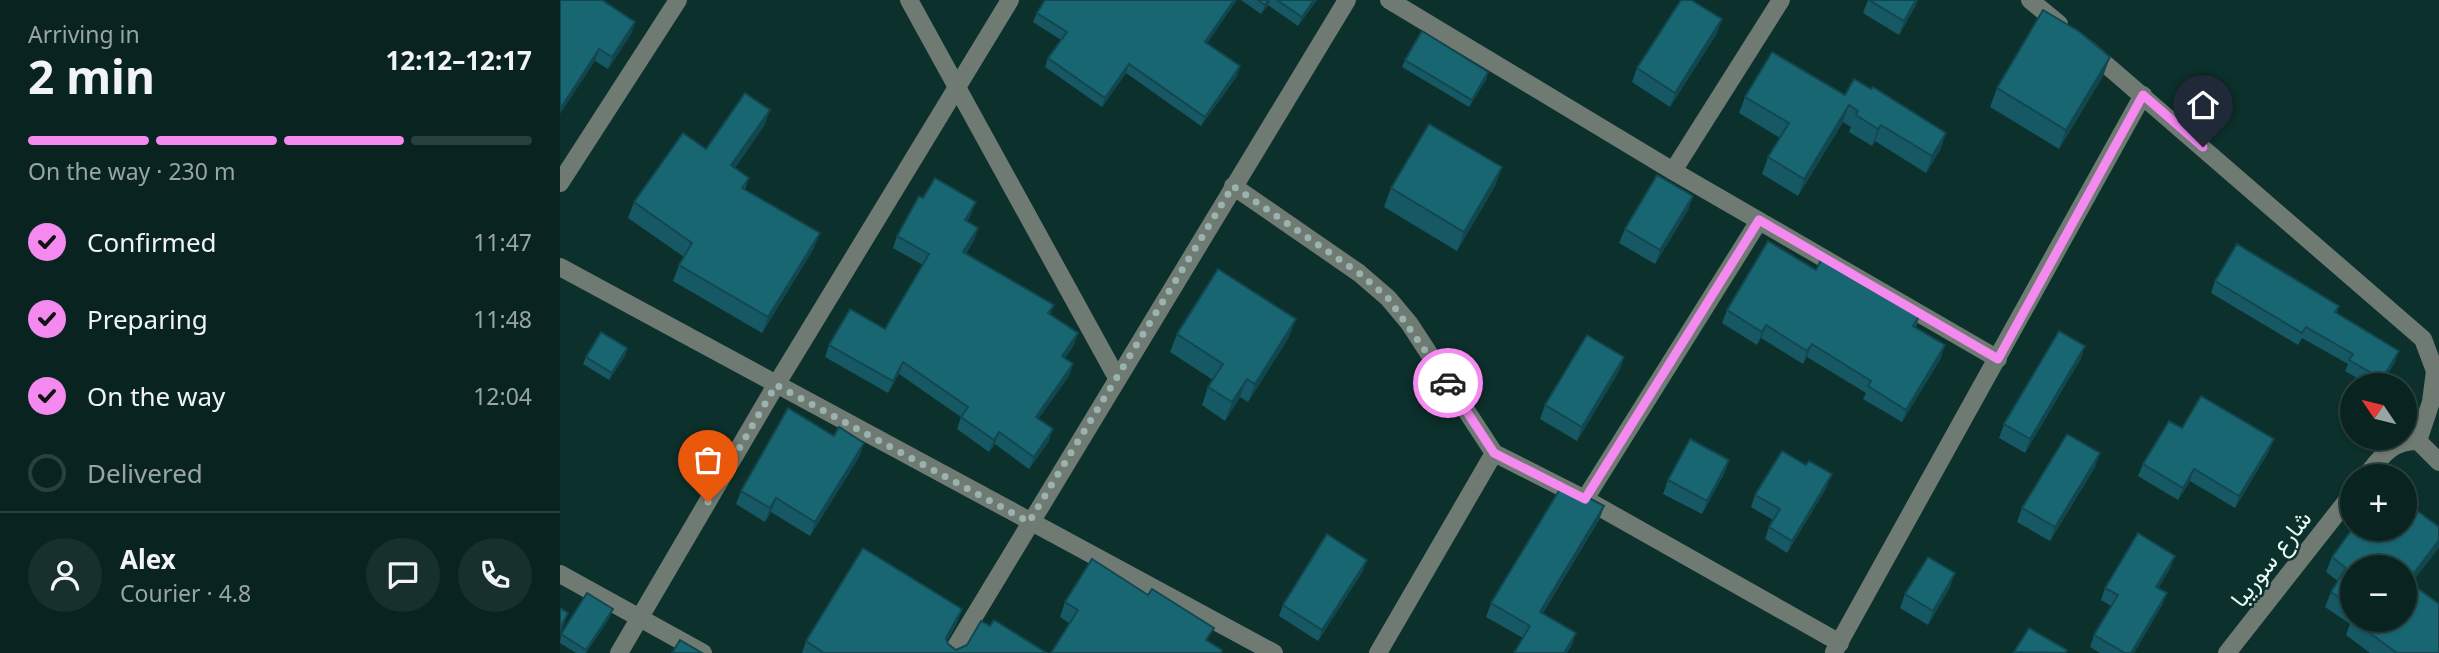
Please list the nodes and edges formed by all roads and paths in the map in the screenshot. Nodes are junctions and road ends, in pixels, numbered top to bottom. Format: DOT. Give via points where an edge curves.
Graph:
graph roads {
  1 [pos="678,0"];
  2 [pos="909,0"];
  3 [pos="1010,0"];
  4 [pos="1347,0"];
  5 [pos="1389,0"];
  6 [pos="1781,0"];
  7 [pos="2030,0"];
  8 [pos="958,85"];
  9 [pos="2143,95"];
  10 [pos="1673,171"];
  11 [pos="560,183"];
  12 [pos="1233,186"];
  13 [pos="1759,220"];
  14 [pos="560,267"];
  15 [pos="1998,359"];
  16 [pos="1117,378"];
  17 [pos="776,385"];
  18 [pos="2418,441"];
  19 [pos="1494,453"];
  20 [pos="2439,462"];
  21 [pos="2376,464"];
  22 [pos="1585,499"];
  23 [pos="2340,509"];
  24 [pos="1029,522"];
  25 [pos="560,574"];
  26 [pos="640,619"];
  27 [pos="1836,648"];
  28 [pos="619,653"];
  29 [pos="703,653"];
  30 [pos="952,653"];
  31 [pos="1274,653"];
  32 [pos="1378,653"];
  33 [pos="2227,653"];
  1 -- 11 [label="street"];
  2 -- 8 [label="street"];
  3 -- 8 [label="street"];
  4 -- 12 [label="street"];
  5 -- 10 [label="street"];
  6 -- 10 [label="street"];
  7 -- 9 [label="street"];
  8 -- 16 [label="street"];
  8 -- 17 [label="street"];
  9 -- 15 [label="street"];
  9 -- 18 [label="street" via="2423,340 2435,371"];
  10 -- 13 [label="street"];
  12 -- 16 [label="street"];
  12 -- 19 [label="street" via="1388,298"];
  13 -- 15 [label="street"];
  13 -- 22 [label="street"];
  14 -- 17 [label="street"];
  15 -- 27 [label="street"];
  16 -- 24 [label="street"];
  17 -- 24 [label="street"];
  17 -- 26 [label="street"];
  18 -- 20 [label="street"];
  18 -- 21 [label="street" via="2389,448"];
  19 -- 22 [label="street"];
  19 -- 32 [label="street"];
  22 -- 27 [label="street"];
  23 -- 33 [label="street, شارع سوريبا"];
  24 -- 30 [label="street"];
  24 -- 31 [label="street"];
  25 -- 26 [label="street"];
  26 -- 28 [label="street"];
  26 -- 29 [label="street"];
}
